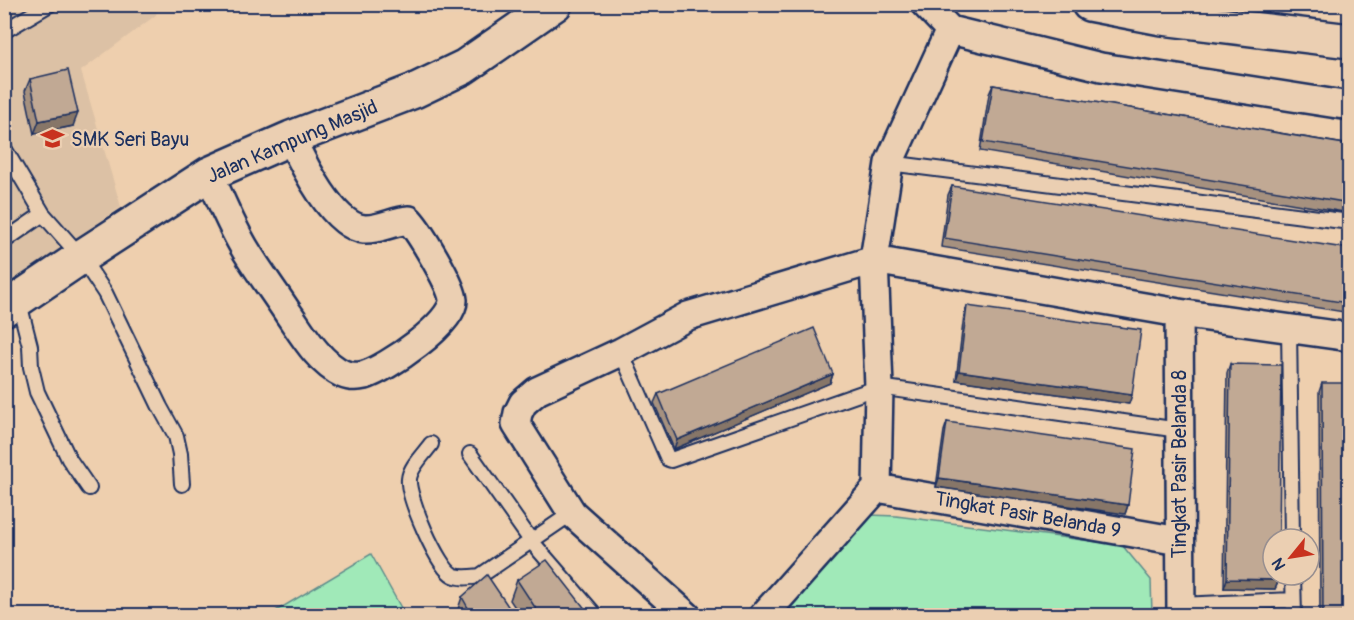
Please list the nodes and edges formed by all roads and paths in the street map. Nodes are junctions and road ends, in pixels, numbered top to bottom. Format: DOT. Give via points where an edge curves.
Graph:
graph roads {
  1 [pos="50,4"];
  2 [pos="555,4"];
  3 [pos="926,4"];
  4 [pos="1089,4"];
  5 [pos="951,30"];
  6 [pos="4,31"];
  7 [pos="1350,41"];
  8 [pos="1350,106"];
  9 [pos="291,138"];
  10 [pos="6,152"];
  11 [pos="889,163"];
  12 [pos="209,174"];
  13 [pos="43,214"];
  14 [pos="1350,222"];
  15 [pos="4,241"];
  16 [pos="81,257"];
  17 [pos="874,260"];
  18 [pos="11,304"];
  19 [pos="1179,313"];
  20 [pos="1288,328"];
  21 [pos="1350,337"];
  22 [pos="621,352"];
  23 [pos="879,387"];
  24 [pos="1179,430"];
  25 [pos="431,444"];
  26 [pos="470,454"];
  27 [pos="182,484"];
  28 [pos="89,488"];
  29 [pos="877,488"];
  30 [pos="572,513"];
  31 [pos="1292,527"];
  32 [pos="1179,541"];
  33 [pos="532,542"];
  34 [pos="1293,587"];
  35 [pos="1293,600"];
  36 [pos="1181,610"];
  37 [pos="596,615"];
  38 [pos="687,615"];
  39 [pos="763,615"];
  40 [pos="1294,615"];
  1 -- 6 [label="lane"];
  2 -- 9 [label="street, Jalan Kampung Masjid" via="464,67 414,91"];
  3 -- 5 [label="street"];
  4 -- 7 [label="street" via="1162,18"];
  5 -- 8 [label="street" via="1101,67"];
  5 -- 11 [label="street"];
  9 -- 12 [label="street, Jalan Kampung Masjid"];
  9 -- 12 [label="street" via="308,174 339,214 363,229 409,220 418,229 450,289 453,302 438,328 367,375 352,377 341,373 302,333 246,251"];
  10 -- 13 [label="lane"];
  11 -- 14 [label="lane"];
  11 -- 17 [label="street"];
  12 -- 16 [label="street, Jalan Kampung Masjid"];
  13 -- 15 [label="lane"];
  13 -- 16 [label="lane"];
  16 -- 18 [label="street, Jalan Kampung Masjid"];
  16 -- 27 [label="lane" via="105,293 176,436"];
  17 -- 19 [label="street"];
  17 -- 22 [label="street" via="688,316"];
  17 -- 23 [label="street"];
  18 -- 28 [label="lane" via="30,346 37,392 69,459"];
  19 -- 20 [label="street"];
  19 -- 24 [label="street, Tingkat Pasir Belanda 8"];
  20 -- 21 [label="street"];
  20 -- 31 [label="lane"];
  22 -- 23 [label="lane" via="671,460"];
  22 -- 30 [label="street" via="537,392 523,403 518,413 516,423"];
  23 -- 24 [label="lane"];
  23 -- 29 [label="street"];
  24 -- 32 [label="street, Tingkat Pasir Belanda 8"];
  25 -- 33 [label="lane" via="414,465 409,479 413,506 451,575 480,576"];
  26 -- 33 [label="lane"];
  29 -- 32 [label="street, Tingkat Pasir Belanda 9"];
  29 -- 39 [label="street"];
  30 -- 33 [label="lane"];
  30 -- 38 [label="street"];
  32 -- 36 [label="street, Tingkat Pasir Belanda 8"];
  33 -- 37 [label="lane"];
  34 -- 35 [label="lane"];
  35 -- 36 [label="lane"];
  35 -- 40 [label="lane"];
}
